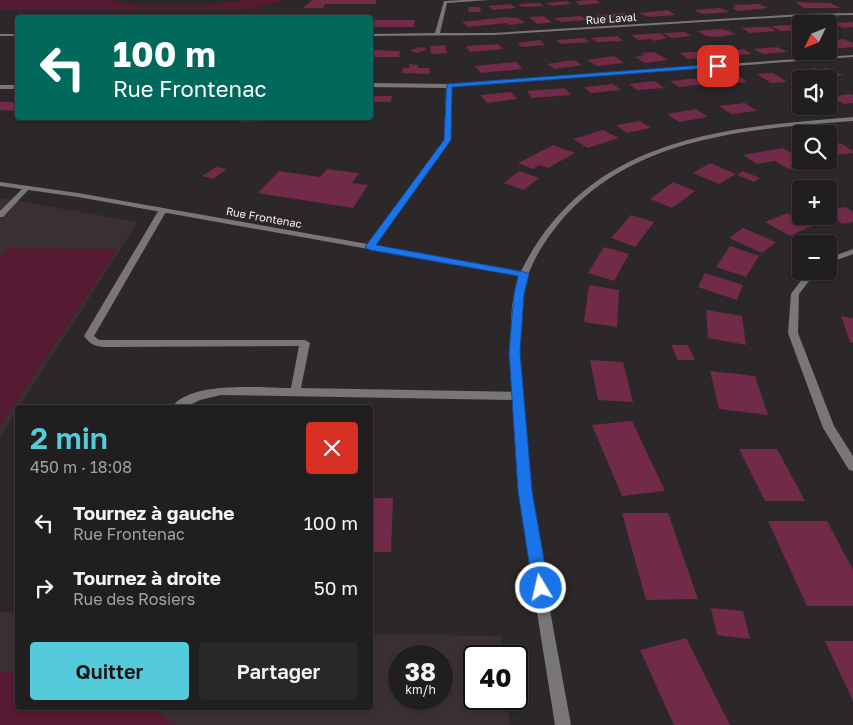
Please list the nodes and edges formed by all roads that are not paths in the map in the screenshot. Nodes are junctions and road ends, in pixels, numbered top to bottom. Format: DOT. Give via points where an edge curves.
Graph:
graph roads {
  1 [pos="487,0"];
  2 [pos="445,1"];
  3 [pos="853,14"];
  4 [pos="0,35"];
  5 [pos="15,35"];
  6 [pos="373,35"];
  7 [pos="438,36"];
  8 [pos="853,56"];
  9 [pos="373,85"];
  10 [pos="15,86"];
  11 [pos="449,86"];
  12 [pos="0,88"];
  13 [pos="853,118"];
  14 [pos="0,184"];
  15 [pos="26,188"];
  16 [pos="163,210"];
  17 [pos="0,215"];
  18 [pos="370,247"];
  19 [pos="853,251"];
  20 [pos="837,258"];
  21 [pos="524,274"];
  22 [pos="805,280"];
  23 [pos="294,392"];
  24 [pos="517,396"];
  25 [pos="180,405"];
  26 [pos="853,466"];
  27 [pos="563,725"];
  1 -- 2 [label="street"];
  2 -- 7 [label="street"];
  3 -- 7 [label="street, Rue Laval"];
  4 -- 5 [label="street"];
  6 -- 7 [label="street, Rue Laval"];
  8 -- 11 [label="street"];
  9 -- 11 [label="street"];
  10 -- 12 [label="street"];
  11 -- 18 [label="street" via="447,140"];
  13 -- 21 [label="street" via="700,138 631,163 594,185 559,217"];
  14 -- 15 [label="street, Rue Frontenac"];
  15 -- 16 [label="street, Rue Frontenac"];
  15 -- 17 [label="street"];
  16 -- 18 [label="street, Rue Frontenac"];
  16 -- 23 [label="street" via="88,336 100,344 305,344"];
  18 -- 21 [label="street, Rue Frontenac"];
  19 -- 20 [label="street"];
  21 -- 24 [label="street" via="514,352"];
  22 -- 26 [label="street" via="795,294 794,333 829,428"];
  23 -- 24 [label="street"];
  23 -- 25 [label="street" via="221,391 204,394"];
  24 -- 27 [label="street" via="525,491"];
}
